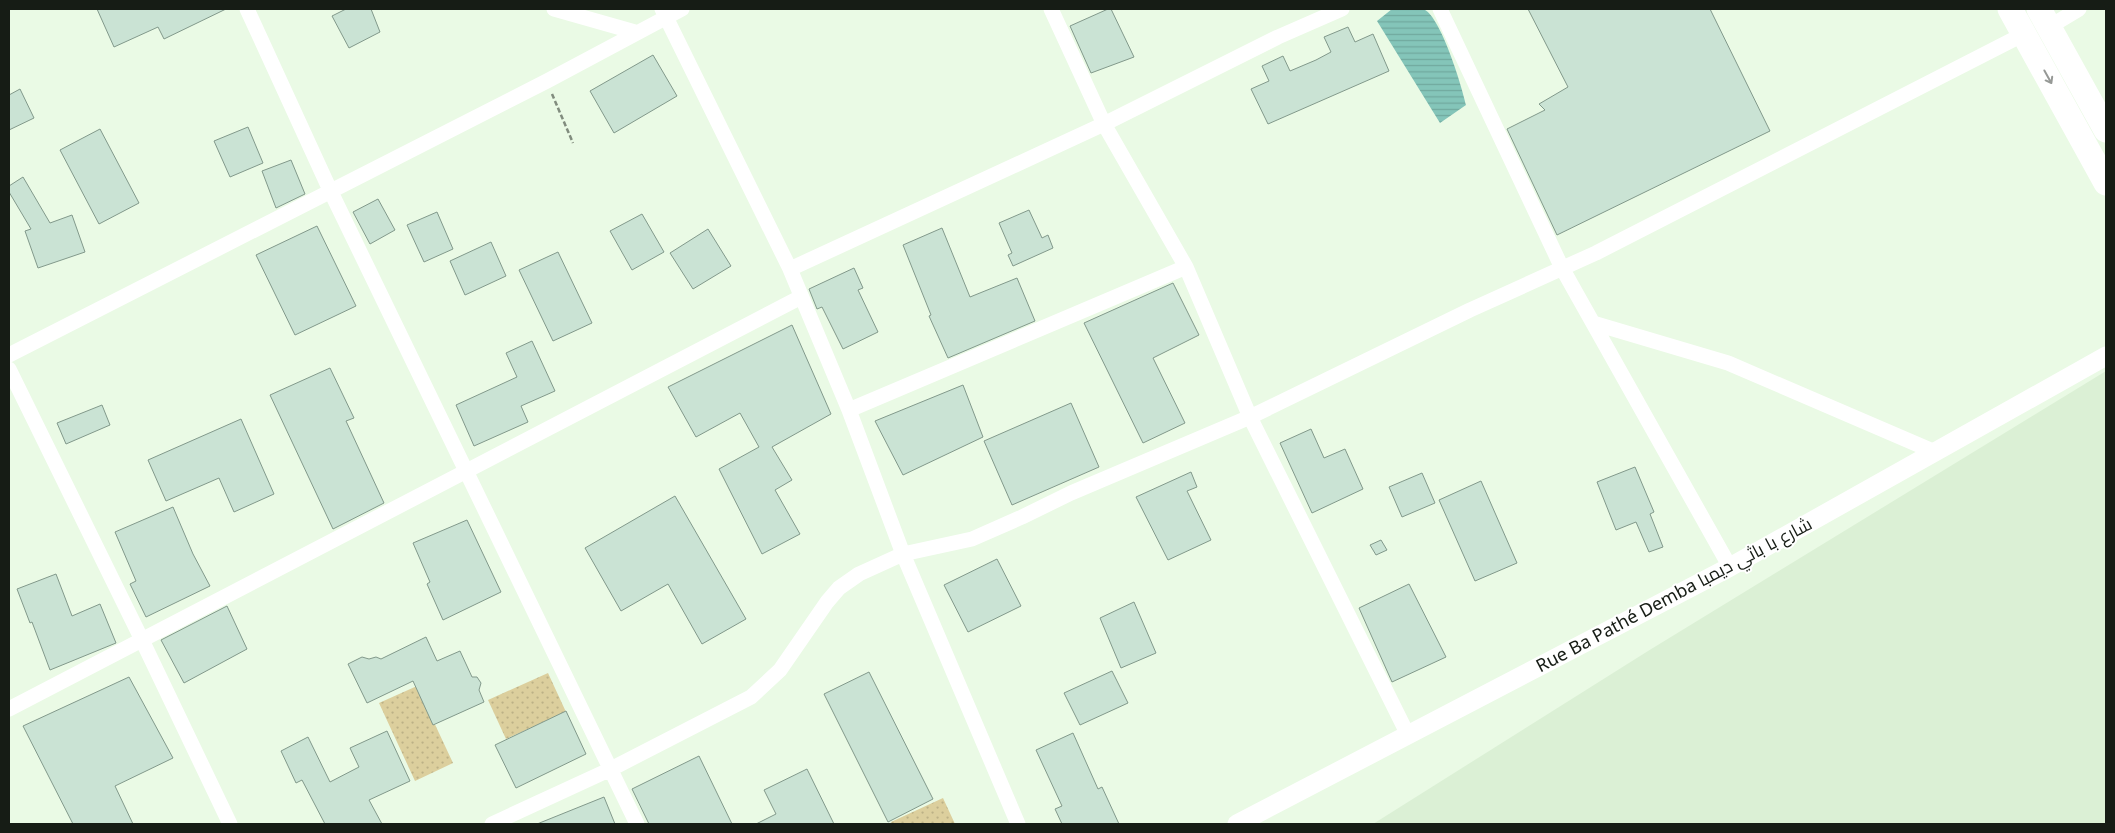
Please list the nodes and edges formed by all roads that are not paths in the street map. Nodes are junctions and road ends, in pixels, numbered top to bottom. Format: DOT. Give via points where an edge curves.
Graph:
graph roads {
  1 [pos="247,9"];
  2 [pos="554,9"];
  3 [pos="682,9"];
  4 [pos="1051,9"];
  5 [pos="1342,9"];
  6 [pos="1440,9"];
  7 [pos="2010,9"];
  8 [pos="2078,9"];
  9 [pos="664,13"];
  10 [pos="2044,18"];
  11 [pos="635,32"];
  12 [pos="2024,34"];
  13 [pos="1104,124"];
  14 [pos="2106,130"];
  15 [pos="2106,183"];
  16 [pos="330,190"];
  17 [pos="1186,267"];
  18 [pos="1562,268"];
  19 [pos="790,269"];
  20 [pos="801,297"];
  21 [pos="1593,323"];
  22 [pos="9,355"];
  23 [pos="2106,356"];
  24 [pos="9,369"];
  25 [pos="849,410"];
  26 [pos="1250,417"];
  27 [pos="1935,452"];
  28 [pos="466,471"];
  29 [pos="903,554"];
  30 [pos="1730,567"];
  31 [pos="142,640"];
  32 [pos="9,709"];
  33 [pos="1408,735"];
  34 [pos="611,769"];
  35 [pos="230,824"];
  36 [pos="492,824"];
  37 [pos="637,824"];
  38 [pos="1018,824"];
  39 [pos="1236,824"];
  1 -- 16 [label="street"];
  2 -- 11 [label="street"];
  3 -- 9 [label="street"];
  4 -- 13 [label="street"];
  5 -- 13 [label="street" via="1278,37"];
  6 -- 18 [label="street"];
  7 -- 12 [label="highway"];
  8 -- 10 [label="street"];
  9 -- 11 [label="street"];
  9 -- 19 [label="street"];
  10 -- 14 [label="highway"];
  11 -- 16 [label="street" via="547,81"];
  12 -- 15 [label="highway, one-way"];
  12 -- 18 [label="street"];
  13 -- 17 [label="street"];
  13 -- 19 [label="street"];
  16 -- 22 [label="street"];
  16 -- 28 [label="street"];
  17 -- 25 [label="street"];
  17 -- 26 [label="street"];
  18 -- 21 [label="street"];
  18 -- 26 [label="street"];
  19 -- 20 [label="street"];
  20 -- 25 [label="street"];
  20 -- 28 [label="street"];
  21 -- 27 [label="street" via="1728,363"];
  21 -- 30 [label="street"];
  23 -- 27 [label="street, Rue Ba Pathé Demba شارع با باثي ديمبا"];
  24 -- 31 [label="street"];
  25 -- 29 [label="street"];
  26 -- 29 [label="street" via="972,539"];
  26 -- 33 [label="street"];
  27 -- 30 [label="street, Rue Ba Pathé Demba شارع با باثي ديمبا"];
  28 -- 31 [label="street"];
  28 -- 34 [label="street"];
  29 -- 34 [label="street" via="859,574 839,588 780,670 751,697"];
  29 -- 38 [label="street"];
  30 -- 33 [label="street, Rue Ba Pathé Demba شارع با باثي ديمبا"];
  31 -- 32 [label="street"];
  31 -- 35 [label="street"];
  33 -- 39 [label="street, Rue Ba Pathé Demba شارع با باثي ديمبا"];
  34 -- 36 [label="street"];
  34 -- 37 [label="street"];
}
